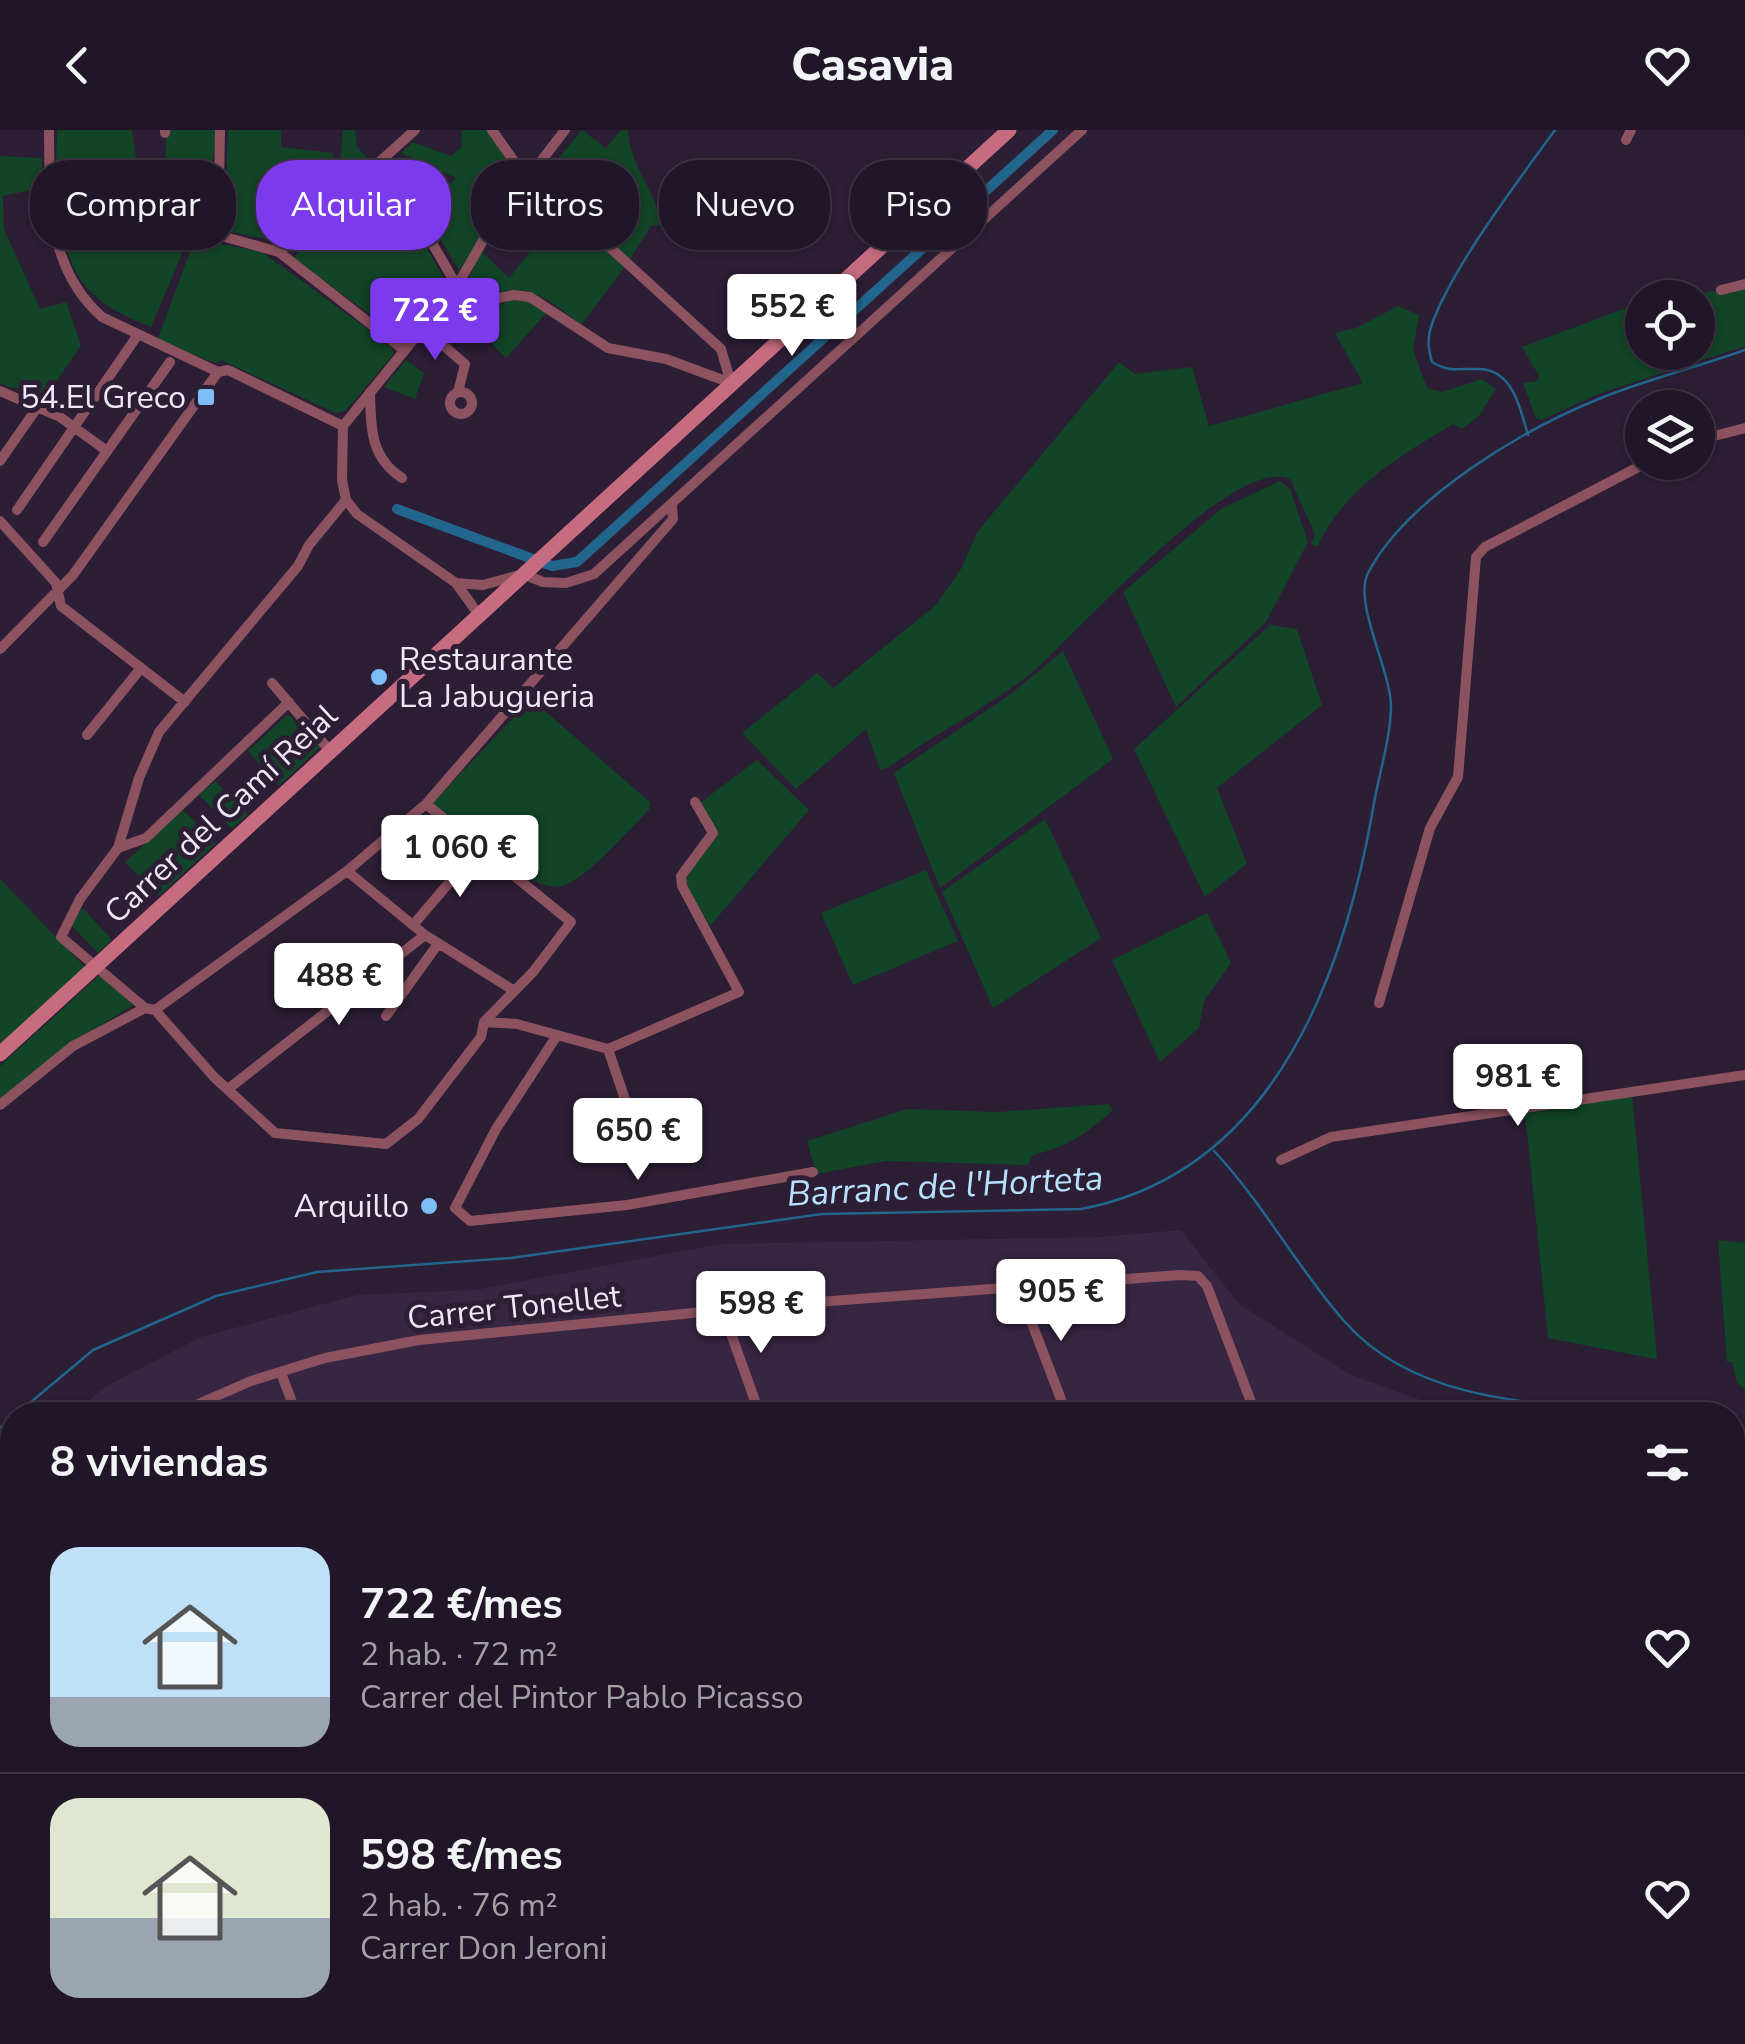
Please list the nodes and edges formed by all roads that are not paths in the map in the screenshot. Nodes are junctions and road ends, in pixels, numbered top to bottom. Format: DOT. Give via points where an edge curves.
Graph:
graph roads {
  1 [pos="49,130"];
  2 [pos="220,130"];
  3 [pos="415,130"];
  4 [pos="492,130"];
  5 [pos="565,130"];
  6 [pos="1009,130"];
  7 [pos="1082,130"];
  8 [pos="50,160"];
  9 [pos="382,160"];
  10 [pos="513,160"];
  11 [pos="541,160"];
  12 [pos="60,250"];
  13 [pos="281,250"];
  14 [pos="436,250"];
  15 [pos="477,250"];
  16 [pos="612,250"];
  17 [pos="279,252"];
  18 [pos="1745,284"];
  19 [pos="457,286"];
  20 [pos="1721,290"];
  21 [pos="424,328"];
  22 [pos="135,340"];
  23 [pos="404,350"];
  24 [pos="170,362"];
  25 [pos="218,372"];
  26 [pos="732,383"];
  27 [pos="0,391"];
  28 [pos="370,392"];
  29 [pos="458,392"];
  30 [pos="39,405"];
  31 [pos="343,426"];
  32 [pos="74,427"];
  33 [pos="1745,428"];
  34 [pos="1715,436"];
  35 [pos="107,451"];
  36 [pos="0,461"];
  37 [pos="1625,474"];
  38 [pos="402,478"];
  39 [pos="346,500"];
  40 [pos="672,505"];
  41 [pos="17,510"];
  42 [pos="0,520"];
  43 [pos="43,542"];
  44 [pos="525,573"];
  45 [pos="456,582"];
  46 [pos="57,591"];
  47 [pos="479,616"];
  48 [pos="0,648"];
  49 [pos="142,668"];
  50 [pos="272,683"];
  51 [pos="185,702"];
  52 [pos="289,702"];
  53 [pos="87,736"];
  54 [pos="330,751"];
  55 [pos="694,802"];
  56 [pos="426,804"];
  57 [pos="118,848"];
  58 [pos="476,850"];
  59 [pos="347,871"];
  60 [pos="413,925"];
  61 [pos="424,935"];
  62 [pos="438,944"];
  63 [pos="98,964"];
  64 [pos="513,990"];
  65 [pos="1378,1003"];
  66 [pos="150,1009"];
  67 [pos="386,1016"];
  68 [pos="484,1022"];
  69 [pos="556,1037"];
  70 [pos="608,1049"];
  71 [pos="0,1054"];
  72 [pos="1745,1075"];
  73 [pos="228,1089"];
  74 [pos="0,1105"];
  75 [pos="643,1153"];
  76 [pos="1281,1160"];
  77 [pos="814,1172"];
  78 [pos="1018,1288"];
  79 [pos="723,1312"];
  80 [pos="282,1372"];
  81 [pos="206,1402"];
  82 [pos="292,1402"];
  83 [pos="755,1402"];
  84 [pos="1062,1402"];
  85 [pos="1251,1402"];
  1 -- 8 [label="street"];
  2 -- 17 [label="street" via="218,235"];
  3 -- 9 [label="street"];
  4 -- 10 [label="street"];
  5 -- 11 [label="street"];
  6 -- 26 [label="main road, Carrer del Camí Reial"];
  7 -- 40 [label="street"];
  12 -- 25 [label="street" via="86,302 102,316"];
  13 -- 17 [label="street"];
  14 -- 19 [label="street"];
  15 -- 19 [label="street"];
  16 -- 26 [label="street" via="721,349"];
  17 -- 23 [label="street"];
  18 -- 20 [label="street"];
  19 -- 21 [label="street"];
  19 -- 26 [label="street" via="483,302 530,297 608,348 666,359"];
  21 -- 23 [label="street"];
  21 -- 29 [label="street" via="465,364"];
  22 -- 32 [label="street"];
  23 -- 28 [label="street"];
  24 -- 35 [label="street"];
  25 -- 31 [label="street" via="228,370"];
  25 -- 46 [label="street"];
  26 -- 44 [label="main road, Carrer del Camí Reial"];
  27 -- 30 [label="street"];
  28 -- 31 [label="street"];
  28 -- 38 [label="street" via="380,460"];
  30 -- 32 [label="street"];
  30 -- 36 [label="street"];
  31 -- 39 [label="street"];
  32 -- 35 [label="street"];
  32 -- 41 [label="street"];
  33 -- 34 [label="street"];
  35 -- 43 [label="street"];
  37 -- 65 [label="street" via="1485,546 1476,557 1458,777 1430,828"];
  39 -- 45 [label="street" via="356,514"];
  39 -- 51 [label="street"];
  40 -- 44 [label="street" via="586,578 543,582"];
  40 -- 56 [label="street" via="673,519"];
  42 -- 46 [label="street"];
  44 -- 45 [label="street" via="483,586"];
  44 -- 47 [label="main road, Carrer del Camí Reial"];
  45 -- 47 [label="street"];
  46 -- 48 [label="street"];
  46 -- 49 [label="street" via="61,606"];
  47 -- 54 [label="main road, Carrer del Camí Reial"];
  49 -- 51 [label="street"];
  49 -- 53 [label="street"];
  50 -- 52 [label="street"];
  51 -- 57 [label="street" via="150,746"];
  52 -- 54 [label="street"];
  52 -- 57 [label="street" via="146,838"];
  54 -- 63 [label="main road, Carrer del Camí Reial"];
  55 -- 70 [label="street" via="713,834 690,860 682,886 740,992"];
  56 -- 58 [label="street"];
  56 -- 59 [label="street"];
  57 -- 63 [label="street" via="62,928 61,937"];
  58 -- 60 [label="street"];
  58 -- 64 [label="street" via="571,922"];
  59 -- 60 [label="street"];
  59 -- 66 [label="street"];
  60 -- 61 [label="street"];
  61 -- 62 [label="street"];
  61 -- 73 [label="street"];
  62 -- 64 [label="street"];
  62 -- 67 [label="street"];
  63 -- 66 [label="street"];
  63 -- 71 [label="main road, Carrer del Camí Reial"];
  64 -- 68 [label="street"];
  66 -- 73 [label="street"];
  66 -- 74 [label="street" via="72,1046"];
  68 -- 69 [label="street"];
  68 -- 73 [label="street" via="450,1081 386,1144 275,1133"];
  69 -- 70 [label="street"];
  69 -- 77 [label="street" via="496,1128 456,1208 470,1221 724,1191"];
  70 -- 75 [label="street"];
  72 -- 76 [label="street" via="1331,1137"];
  78 -- 79 [label="street, Carrer Tonellet"];
  78 -- 84 [label="street"];
  78 -- 85 [label="street, Carrer Tonellet" via="1198,1276 1208,1286"];
  79 -- 80 [label="street, Carrer Tonellet" via="418,1340"];
  79 -- 83 [label="street"];
  80 -- 81 [label="street, Carrer Tonellet"];
  80 -- 82 [label="street"];
}
